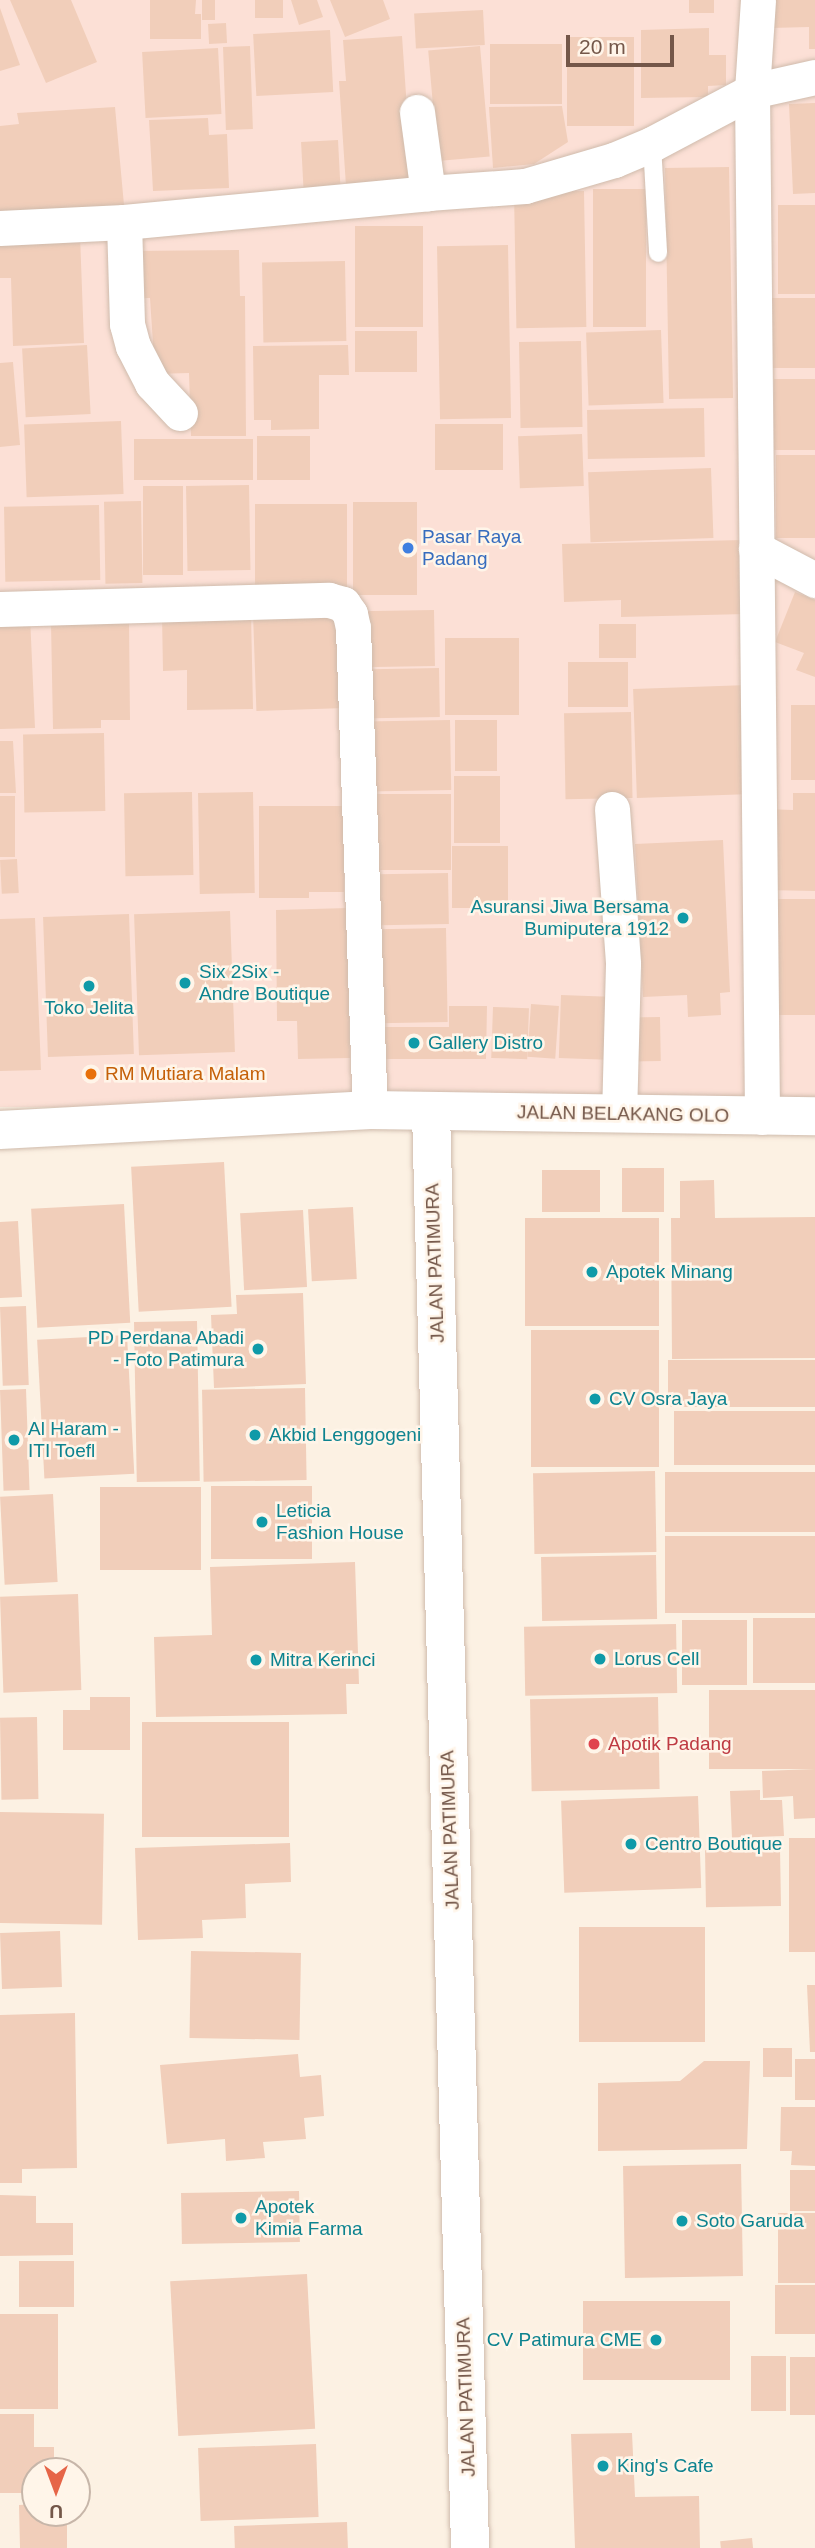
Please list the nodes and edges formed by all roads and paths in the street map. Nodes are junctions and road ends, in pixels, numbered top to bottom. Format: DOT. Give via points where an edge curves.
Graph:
graph roads {
  1 [pos="758,0"];
  2 [pos="815,77"];
  3 [pos="752,91"];
  4 [pos="417,112"];
  5 [pos="652,144"];
  6 [pos="428,192"];
  7 [pos="124,222"];
  8 [pos="0,228"];
  9 [pos="658,253"];
  10 [pos="180,414"];
  11 [pos="756,549"];
  12 [pos="815,580"];
  13 [pos="0,609"];
  14 [pos="612,810"];
  15 [pos="370,1110"];
  16 [pos="431,1112"];
  17 [pos="619,1112"];
  18 [pos="815,1116"];
  19 [pos="762,1117"];
  20 [pos="0,1130"];
  21 [pos="470,2548"];
  1 -- 3 [label="street"];
  2 -- 3 [label="street"];
  3 -- 5 [label="street"];
  3 -- 11 [label="street"];
  4 -- 6 [label="street"];
  5 -- 6 [label="street" via="525,187"];
  5 -- 9 [label="lane"];
  6 -- 7 [label="street"];
  7 -- 8 [label="street"];
  7 -- 10 [label="street" via="126,300 133,346 152,383"];
  11 -- 12 [label="street"];
  11 -- 19 [label="street"];
  13 -- 15 [label="street" via="329,600 343,604 353,628"];
  14 -- 17 [label="street" via="623,964"];
  15 -- 16 [label="street, JALAN BELAKANG OLO"];
  15 -- 20 [label="street, JALAN BELAKANG OLO"];
  16 -- 17 [label="street, JALAN BELAKANG OLO"];
  16 -- 21 [label="street, JALAN PATIMURA"];
  17 -- 19 [label="street, JALAN BELAKANG OLO"];
  18 -- 19 [label="street, JALAN BELAKANG OLO"];
}
